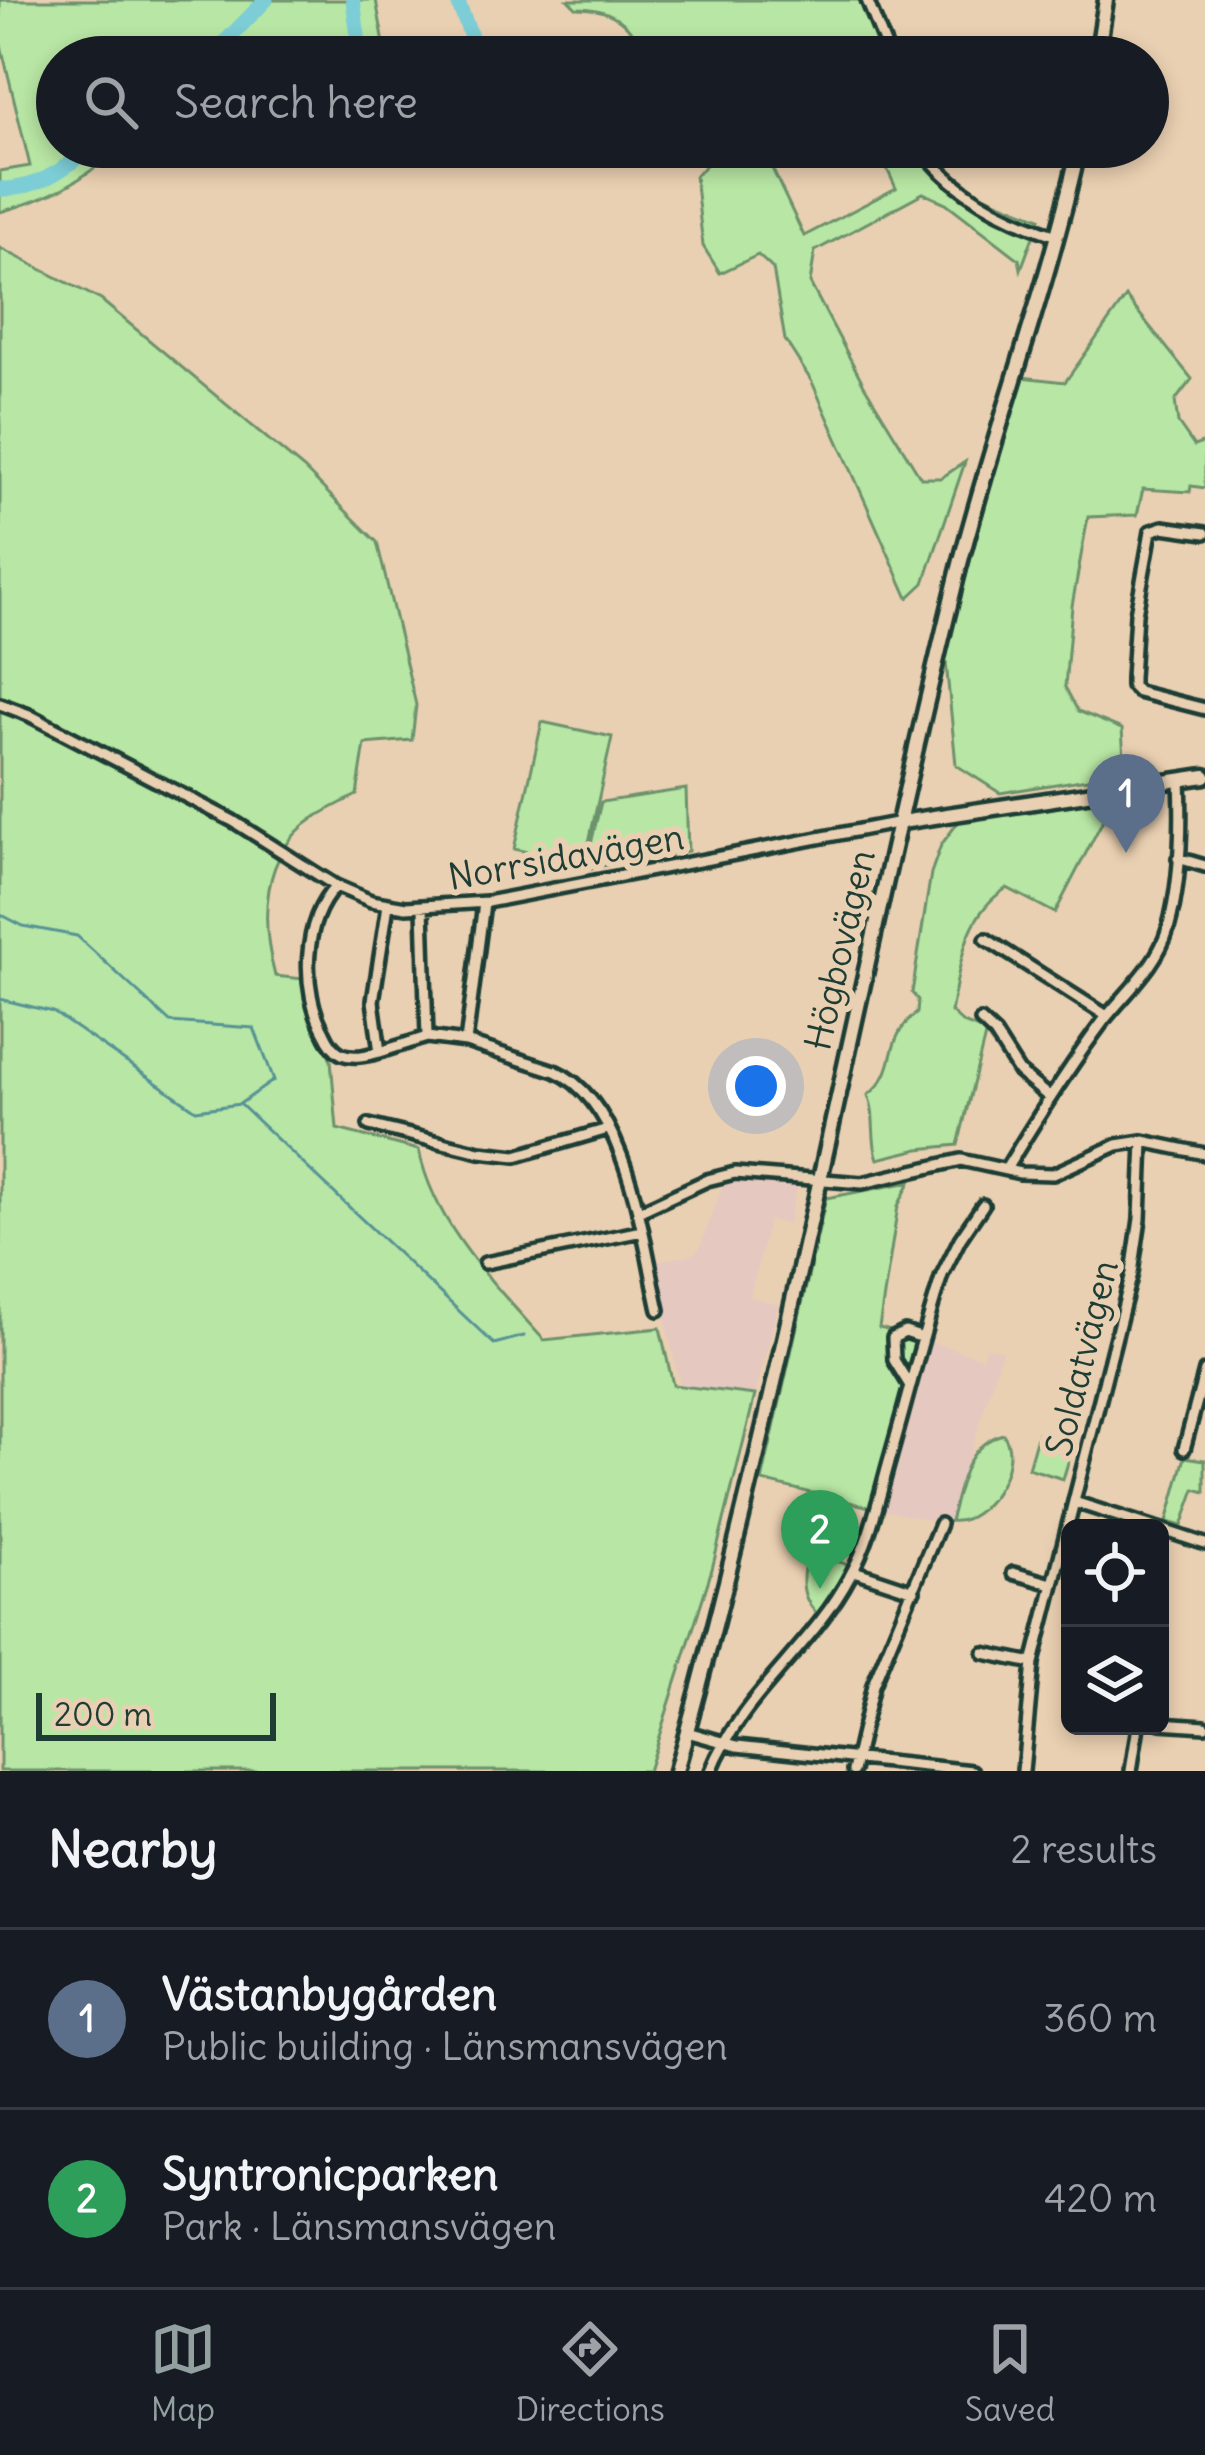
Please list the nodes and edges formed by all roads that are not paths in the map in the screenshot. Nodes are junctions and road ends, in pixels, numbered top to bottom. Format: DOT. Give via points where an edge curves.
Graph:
graph roads {
  1 [pos="867,0"];
  2 [pos="1106,0"];
  3 [pos="882,36"];
  4 [pos="1100,36"];
  5 [pos="935,168"];
  6 [pos="1074,168"];
  7 [pos="1057,236"];
  8 [pos="1205,533"];
  9 [pos="0,704"];
  10 [pos="1205,709"];
  11 [pos="1205,776"];
  12 [pos="1180,780"];
  13 [pos="901,822"];
  14 [pos="1178,858"];
  15 [pos="1205,866"];
  16 [pos="336,886"];
  17 [pos="484,903"];
  18 [pos="388,905"];
  19 [pos="423,908"];
  20 [pos="986,939"];
  21 [pos="1107,1016"];
  22 [pos="981,1021"];
  23 [pos="428,1037"];
  24 [pos="466,1042"];
  25 [pos="380,1052"];
  26 [pos="1049,1097"];
  27 [pos="369,1125"];
  28 [pos="608,1129"];
  29 [pos="1144,1142"];
  30 [pos="1205,1154"];
  31 [pos="1006,1169"];
  32 [pos="818,1180"];
  33 [pos="983,1205"];
  34 [pos="638,1212"];
  35 [pos="642,1231"];
  36 [pos="485,1263"];
  37 [pos="658,1310"];
  38 [pos="923,1338"];
  39 [pos="1205,1371"];
  40 [pos="910,1386"];
  41 [pos="1199,1413"];
  42 [pos="1184,1449"];
  43 [pos="1074,1502"];
  44 [pos="1123,1519"];
  45 [pos="940,1524"];
  46 [pos="1169,1534"];
  47 [pos="1205,1544"];
  48 [pos="854,1570"];
  49 [pos="1013,1573"];
  50 [pos="1052,1584"];
  51 [pos="914,1591"];
  52 [pos="984,1653"];
  53 [pos="1033,1663"];
  54 [pos="1169,1724"];
  55 [pos="1205,1726"];
  56 [pos="687,1732"];
  57 [pos="1137,1735"];
  58 [pos="723,1742"];
  59 [pos="856,1757"];
  60 [pos="913,1767"];
  61 [pos="676,1771"];
  62 [pos="711,1771"];
  63 [pos="853,1771"];
  64 [pos="972,1771"];
  65 [pos="1023,1771"];
  66 [pos="1131,1771"];
  1 -- 3 [label="street"];
  2 -- 4 [label="main road"];
  5 -- 7 [label="street" via="1004,217"];
  6 -- 7 [label="main road, Högbovägen"];
  7 -- 13 [label="main road, Högbovägen" via="958,574"];
  8 -- 10 [label="street" via="1151,531 1132,678 1138,692"];
  9 -- 16 [label="street, Norrsidavägen" via="233,821"];
  11 -- 12 [label="main road"];
  12 -- 13 [label="main road"];
  12 -- 14 [label="street"];
  13 -- 17 [label="street, Norrsidavägen"];
  13 -- 32 [label="main road, Högbovägen"];
  14 -- 15 [label="street"];
  14 -- 21 [label="street" via="1167,932"];
  16 -- 18 [label="street, Norrsidavägen"];
  16 -- 25 [label="street" via="315,921 310,1000 338,1052"];
  17 -- 19 [label="street, Norrsidavägen"];
  17 -- 24 [label="street"];
  18 -- 19 [label="street, Norrsidavägen"];
  18 -- 25 [label="street" via="374,1001"];
  19 -- 23 [label="street"];
  20 -- 21 [label="street"];
  21 -- 26 [label="street"];
  22 -- 26 [label="street"];
  23 -- 24 [label="street"];
  23 -- 25 [label="street"];
  24 -- 28 [label="street" via="569,1077"];
  26 -- 31 [label="street"];
  27 -- 28 [label="street" via="516,1156"];
  28 -- 34 [label="street"];
  29 -- 30 [label="street"];
  29 -- 31 [label="street" via="1117,1145 1054,1174"];
  29 -- 43 [label="street, Soldatvägen" via="1132,1273"];
  31 -- 32 [label="street" via="961,1160 876,1181"];
  32 -- 34 [label="street" via="722,1174"];
  32 -- 56 [label="main road, Högbovägen"];
  33 -- 38 [label="street" via="942,1275"];
  34 -- 35 [label="street"];
  35 -- 36 [label="street"];
  35 -- 37 [label="street"];
  38 -- 40 [label="street"];
  38 -- 40 [label="street" via="892,1338"];
  39 -- 41 [label="street"];
  40 -- 48 [label="street"];
  41 -- 42 [label="street"];
  43 -- 44 [label="street"];
  43 -- 50 [label="street, Soldatvägen"];
  45 -- 51 [label="street"];
  46 -- 47 [label="street"];
  48 -- 51 [label="street"];
  48 -- 58 [label="street"];
  49 -- 50 [label="street"];
  50 -- 53 [label="street, Soldatvägen"];
  51 -- 59 [label="street" via="873,1685"];
  52 -- 53 [label="street"];
  53 -- 65 [label="street, Soldatvägen"];
  54 -- 55 [label="street"];
  56 -- 58 [label="street"];
  56 -- 61 [label="main road, Högbovägen"];
  57 -- 66 [label="street"];
  58 -- 59 [label="street"];
  58 -- 62 [label="street"];
  59 -- 60 [label="street"];
  59 -- 63 [label="street"];
  60 -- 64 [label="street"];
}
